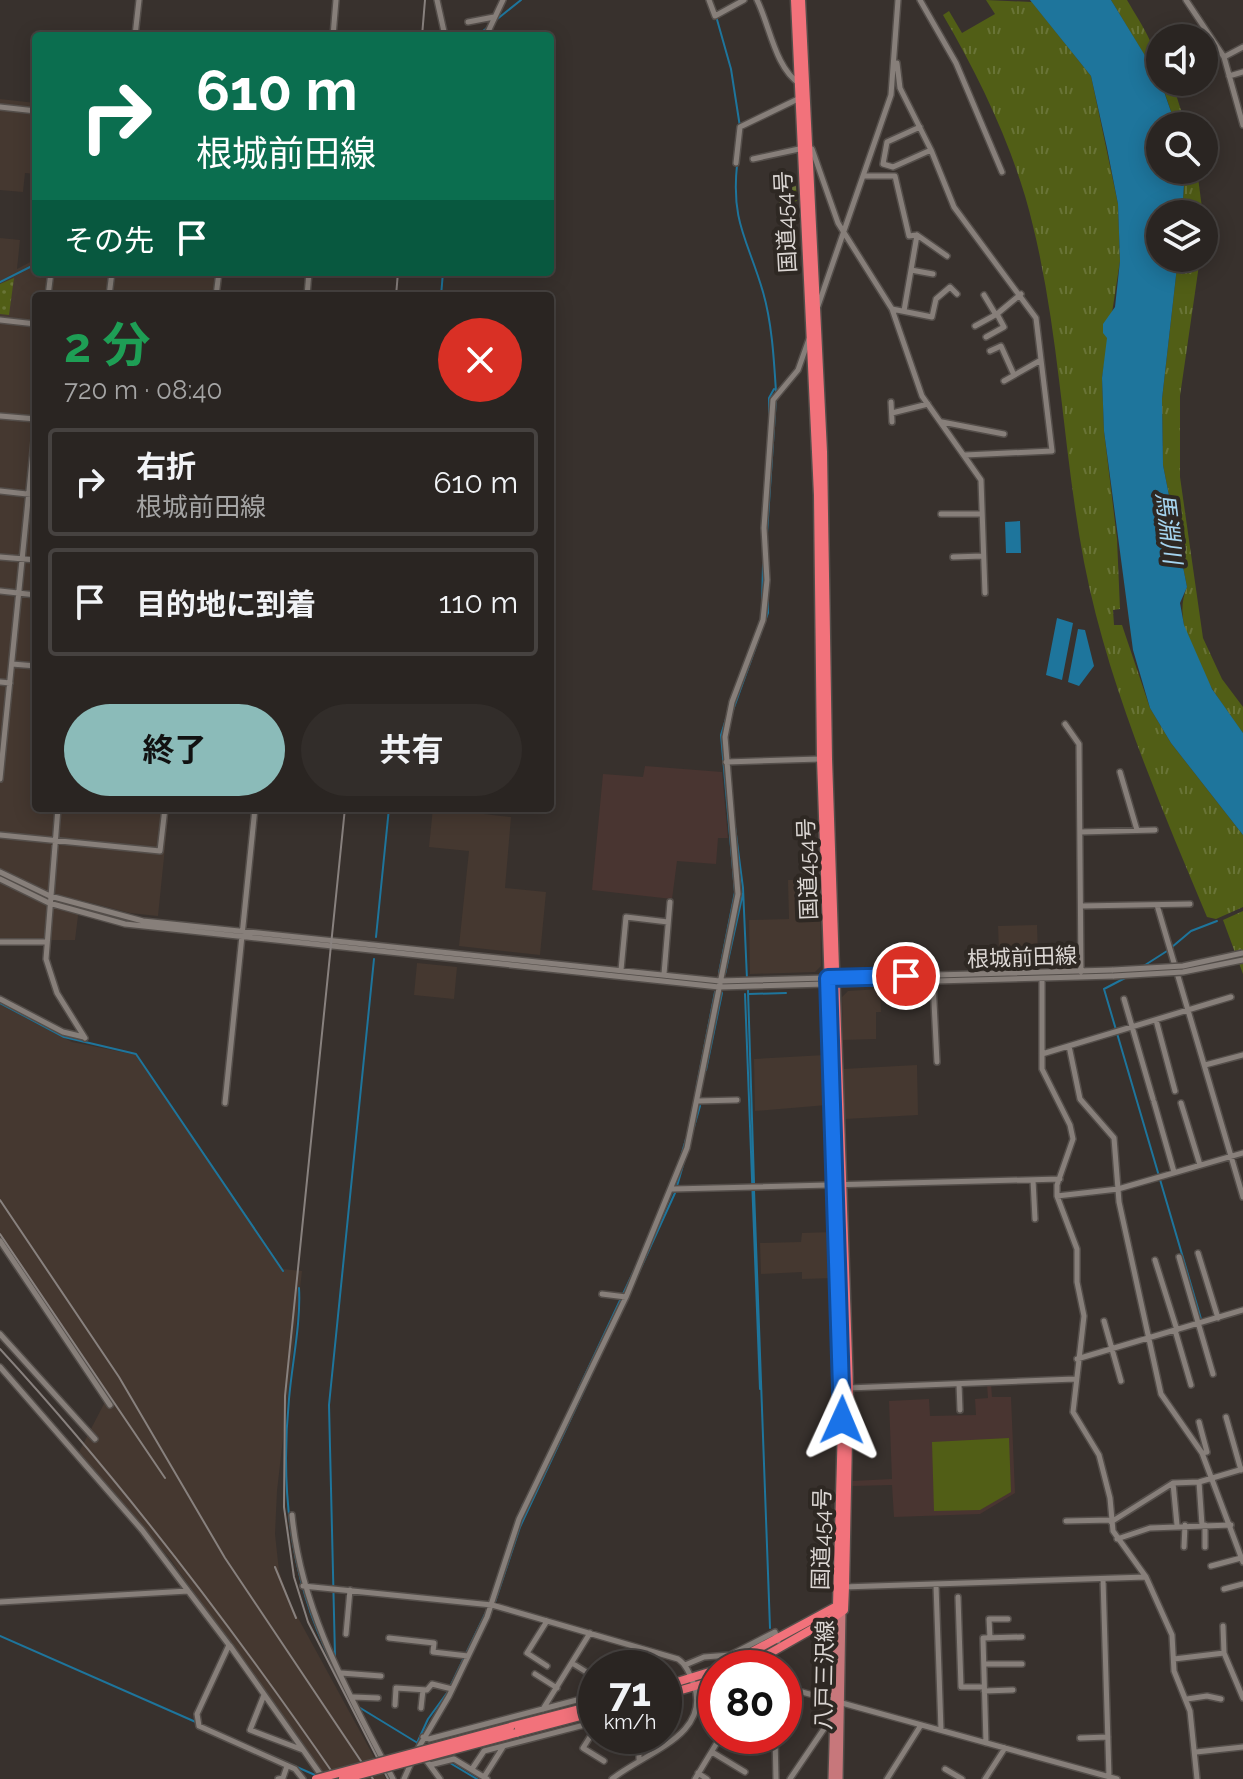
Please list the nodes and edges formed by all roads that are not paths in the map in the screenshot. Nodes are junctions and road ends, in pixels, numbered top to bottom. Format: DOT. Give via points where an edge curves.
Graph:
graph roads {
  1 [pos="139,0"];
  2 [pos="336,0"];
  3 [pos="437,0"];
  4 [pos="503,0"];
  5 [pos="709,0"];
  6 [pos="744,0"];
  7 [pos="757,0"];
  8 [pos="795,0"];
  9 [pos="801,0"];
  10 [pos="898,0"];
  11 [pos="920,0"];
  12 [pos="1196,0"];
  13 [pos="1187,2"];
  14 [pos="495,17"];
  15 [pos="468,22"];
  16 [pos="135,32"];
  17 [pos="333,32"];
  18 [pos="444,32"];
  19 [pos="488,32"];
  20 [pos="1243,47"];
  21 [pos="1224,57"];
  22 [pos="896,62"];
  23 [pos="1243,72"];
  24 [pos="1229,76"];
  25 [pos="801,91"];
  26 [pos="0,107"];
  27 [pos="32,111"];
  28 [pos="1243,125"];
  29 [pos="920,127"];
  30 [pos="803,148"];
  31 [pos="931,150"];
  32 [pos="753,159"];
  33 [pos="736,163"];
  34 [pos="893,167"];
  35 [pos="1002,172"];
  36 [pos="864,176"];
  37 [pos="895,176"];
  38 [pos="843,233"];
  39 [pos="917,235"];
  40 [pos="947,256"];
  41 [pos="911,270"];
  42 [pos="933,274"];
  43 [pos="957,294"];
  44 [pos="1021,294"];
  45 [pos="984,295"];
  46 [pos="892,309"];
  47 [pos="904,311"];
  48 [pos="997,314"];
  49 [pos="815,316"];
  50 [pos="0,320"];
  51 [pos="32,324"];
  52 [pos="975,326"];
  53 [pos="810,336"];
  54 [pos="986,337"];
  55 [pos="990,351"];
  56 [pos="1041,360"];
  57 [pos="1014,375"];
  58 [pos="1004,381"];
  59 [pos="891,402"];
  60 [pos="928,404"];
  61 [pos="892,413"];
  62 [pos="0,416"];
  63 [pos="32,420"];
  64 [pos="892,422"];
  65 [pos="941,422"];
  66 [pos="1004,434"];
  67 [pos="965,455"];
  68 [pos="32,457"];
  69 [pos="0,491"];
  70 [pos="28,494"];
  71 [pos="32,494"];
  72 [pos="941,514"];
  73 [pos="982,514"];
  74 [pos="983,556"];
  75 [pos="0,557"];
  76 [pos="953,557"];
  77 [pos="22,559"];
  78 [pos="32,560"];
  79 [pos="0,591"];
  80 [pos="19,593"];
  81 [pos="985,593"];
  82 [pos="32,595"];
  83 [pos="12,664"];
  84 [pos="32,666"];
  85 [pos="0,682"];
  86 [pos="10,683"];
  87 [pos="1065,724"];
  88 [pos="824,759"];
  89 [pos="726,762"];
  90 [pos="1120,772"];
  91 [pos="0,776"];
  92 [pos="58,812"];
  93 [pos="165,812"];
  94 [pos="255,812"];
  95 [pos="1137,830"];
  96 [pos="1155,830"];
  97 [pos="1080,832"];
  98 [pos="0,835"];
  99 [pos="54,840"];
  100 [pos="0,872"];
  101 [pos="0,879"];
  102 [pos="50,899"];
  103 [pos="670,902"];
  104 [pos="1190,904"];
  105 [pos="1157,905"];
  106 [pos="1081,906"];
  107 [pos="668,922"];
  108 [pos="241,934"];
  109 [pos="0,942"];
  110 [pos="45,942"];
  111 [pos="1243,953"];
  112 [pos="1243,960"];
  113 [pos="621,970"];
  114 [pos="1114,973"];
  115 [pos="664,974"];
  116 [pos="1081,974"];
  117 [pos="1042,978"];
  118 [pos="832,981"];
  119 [pos="933,982"];
  120 [pos="720,984"];
  121 [pos="1231,997"];
  122 [pos="0,999"];
  123 [pos="1124,999"];
  124 [pos="1189,1012"];
  125 [pos="1156,1020"];
  126 [pos="1132,1027"];
  127 [pos="1069,1046"];
  128 [pos="1042,1054"];
  129 [pos="1243,1055"];
  130 [pos="937,1062"];
  131 [pos="1205,1065"];
  132 [pos="1175,1091"];
  133 [pos="737,1100"];
  134 [pos="698,1101"];
  135 [pos="225,1103"];
  136 [pos="1181,1103"];
  137 [pos="1243,1153"];
  138 [pos="1231,1157"];
  139 [pos="1200,1165"];
  140 [pos="1174,1172"];
  141 [pos="1060,1179"];
  142 [pos="1033,1180"];
  143 [pos="840,1187"];
  144 [pos="673,1189"];
  145 [pos="1118,1189"];
  146 [pos="1057,1196"];
  147 [pos="1243,1197"];
  148 [pos="1035,1219"];
  149 [pos="0,1241"];
  150 [pos="1198,1253"];
  151 [pos="1179,1257"];
  152 [pos="1155,1260"];
  153 [pos="602,1294"];
  154 [pos="626,1297"];
  155 [pos="1243,1310"];
  156 [pos="1218,1318"];
  157 [pos="1104,1321"];
  158 [pos="1198,1324"];
  159 [pos="1176,1330"];
  160 [pos="0,1334"];
  161 [pos="1146,1339"];
  162 [pos="1113,1348"];
  163 [pos="1077,1359"];
  164 [pos="0,1367"];
  165 [pos="1213,1374"];
  166 [pos="1075,1379"];
  167 [pos="1121,1381"];
  168 [pos="959,1384"];
  169 [pos="1191,1385"];
  170 [pos="846,1388"];
  171 [pos="110,1405"];
  172 [pos="960,1410"];
  173 [pos="1226,1417"];
  174 [pos="1199,1422"];
  175 [pos="95,1439"];
  176 [pos="1202,1453"];
  177 [pos="1242,1470"];
  178 [pos="1212,1478"];
  179 [pos="1199,1482"];
  180 [pos="1173,1483"];
  181 [pos="292,1515"];
  182 [pos="1066,1521"];
  183 [pos="1111,1521"];
  184 [pos="1177,1525"];
  185 [pos="1185,1525"];
  186 [pos="1204,1525"];
  187 [pos="1231,1525"];
  188 [pos="1117,1539"];
  189 [pos="1184,1547"];
  190 [pos="1205,1547"];
  191 [pos="1242,1560"];
  192 [pos="1211,1566"];
  193 [pos="1146,1577"];
  194 [pos="1103,1579"];
  195 [pos="1243,1584"];
  196 [pos="936,1585"];
  197 [pos="303,1586"];
  198 [pos="841,1587"];
  199 [pos="1224,1589"];
  200 [pos="350,1590"];
  201 [pos="189,1591"];
  202 [pos="958,1597"];
  203 [pos="0,1602"];
  204 [pos="492,1605"];
  205 [pos="839,1610"];
  206 [pos="1008,1619"];
  207 [pos="547,1621"];
  208 [pos="1223,1626"];
  209 [pos="590,1633"];
  210 [pos="346,1634"];
  211 [pos="1022,1637"];
  212 [pos="389,1638"];
  213 [pos="990,1638"];
  214 [pos="778,1641"];
  215 [pos="229,1645"];
  216 [pos="759,1650"];
  217 [pos="779,1650"];
  218 [pos="1224,1653"];
  219 [pos="468,1656"];
  220 [pos="1174,1659"];
  221 [pos="572,1663"];
  222 [pos="984,1664"];
  223 [pos="1022,1664"];
  224 [pos="685,1665"];
  225 [pos="547,1666"];
  226 [pos="578,1667"];
  227 [pos="341,1673"];
  228 [pos="535,1674"];
  229 [pos="381,1676"];
  230 [pos="698,1680"];
  231 [pos="698,1682"];
  232 [pos="693,1683"];
  233 [pos="682,1684"];
  234 [pos="557,1688"];
  235 [pos="682,1688"];
  236 [pos="452,1689"];
  237 [pos="984,1689"];
  238 [pos="423,1690"];
  239 [pos="1013,1690"];
  240 [pos="802,1692"];
  241 [pos="265,1694"];
  242 [pos="353,1697"];
  243 [pos="378,1698"];
  244 [pos="1243,1698"];
  245 [pos="1187,1699"];
  246 [pos="1221,1699"];
  247 [pos="578,1700"];
  248 [pos="698,1702"];
  249 [pos="838,1702"];
  250 [pos="395,1705"];
  251 [pos="421,1708"];
  252 [pos="698,1708"];
  253 [pos="543,1709"];
  254 [pos="578,1710"];
  255 [pos="834,1714"];
  256 [pos="578,1716"];
  257 [pos="921,1725"];
  258 [pos="578,1726"];
  259 [pos="513,1730"];
  260 [pos="941,1730"];
  261 [pos="423,1737"];
  262 [pos="1108,1737"];
  263 [pos="1080,1738"];
  264 [pos="986,1743"];
  265 [pos="504,1746"];
  266 [pos="1243,1747"];
  267 [pos="1005,1748"];
  268 [pos="417,1749"];
  269 [pos="303,1750"];
  270 [pos="1196,1752"];
  271 [pos="593,1754"];
  272 [pos="639,1754"];
  273 [pos="711,1754"];
  274 [pos="715,1754"];
  275 [pos="775,1754"];
  276 [pos="639,1759"];
  277 [pos="604,1761"];
  278 [pos="430,1765"];
  279 [pos="287,1766"];
  280 [pos="472,1769"];
  281 [pos="945,1769"];
  282 [pos="745,1772"];
  283 [pos="696,1776"];
  284 [pos="1109,1777"];
  285 [pos="486,1778"];
  286 [pos="278,1779"];
  287 [pos="303,1779"];
  288 [pos="316,1779"];
  289 [pos="323,1779"];
  290 [pos="343,1779"];
  291 [pos="393,1779"];
  292 [pos="404,1779"];
  293 [pos="440,1779"];
  294 [pos="612,1779"];
  295 [pos="707,1779"];
  296 [pos="776,1779"];
  297 [pos="790,1779"];
  298 [pos="832,1779"];
  299 [pos="839,1779"];
  300 [pos="887,1779"];
  301 [pos="962,1779"];
  302 [pos="985,1779"];
  303 [pos="1117,1779"];
  304 [pos="1197,1779"];
  1 -- 16 [label="street"];
  2 -- 17 [label="street"];
  3 -- 18 [label="street"];
  4 -- 14 [label="street"];
  5 -- 6 [label="street" via="715,16"];
  7 -- 25 [label="street" via="778,54"];
  8 -- 25 [label="highway, 国道454号"];
  9 -- 25 [label="highway, 国道454号"];
  10 -- 22 [label="street"];
  11 -- 35 [label="street" via="956,63"];
  12 -- 13 [label="street"];
  13 -- 21 [label="street"];
  14 -- 15 [label="street"];
  14 -- 19 [label="street"];
  20 -- 21 [label="street"];
  21 -- 24 [label="street"];
  22 -- 29 [label="street" via="900,88"];
  22 -- 36 [label="street"];
  23 -- 24 [label="street"];
  24 -- 28 [label="street"];
  25 -- 30 [label="highway, 国道454号"];
  25 -- 33 [label="street" via="740,127"];
  26 -- 27 [label="street"];
  29 -- 31 [label="street"];
  29 -- 34 [label="street" via="887,142 882,161"];
  30 -- 32 [label="street"];
  30 -- 38 [label="street" via="812,149"];
  30 -- 49 [label="highway, 国道454号"];
  30 -- 53 [label="highway, 国道454号"];
  31 -- 34 [label="street"];
  31 -- 44 [label="street" via="954,207"];
  34 -- 37 [label="street"];
  36 -- 37 [label="street"];
  36 -- 38 [label="street"];
  37 -- 39 [label="street" via="909,236"];
  38 -- 46 [label="street"];
  38 -- 49 [label="street"];
  39 -- 40 [label="street"];
  39 -- 41 [label="street"];
  41 -- 42 [label="street"];
  41 -- 47 [label="street"];
  43 -- 47 [label="street" via="950,287 940,295 932,317"];
  44 -- 48 [label="street"];
  44 -- 56 [label="street" via="1036,318"];
  45 -- 48 [label="street"];
  46 -- 47 [label="street"];
  46 -- 60 [label="street"];
  48 -- 52 [label="street"];
  48 -- 54 [label="street" via="1004,327"];
  49 -- 53 [label="street"];
  49 -- 88 [label="highway, 国道454号" via="823,452"];
  50 -- 51 [label="street"];
  53 -- 88 [label="highway, 国道454号"];
  53 -- 89 [label="street" via="798,370 776,392 764,528 766,603 728,715"];
  55 -- 57 [label="street" via="1001,346"];
  56 -- 57 [label="street"];
  56 -- 67 [label="street" via="1052,451"];
  57 -- 58 [label="street"];
  59 -- 61 [label="street"];
  60 -- 61 [label="street"];
  60 -- 65 [label="street"];
  61 -- 64 [label="street"];
  62 -- 63 [label="street"];
  65 -- 66 [label="street"];
  65 -- 67 [label="street"];
  67 -- 73 [label="street" via="981,480"];
  68 -- 70 [label="street"];
  69 -- 70 [label="street"];
  70 -- 71 [label="street"];
  70 -- 77 [label="street"];
  72 -- 73 [label="street"];
  73 -- 74 [label="street"];
  74 -- 76 [label="street"];
  74 -- 81 [label="street"];
  75 -- 77 [label="street"];
  77 -- 78 [label="street"];
  77 -- 80 [label="street"];
  79 -- 80 [label="street"];
  80 -- 82 [label="street"];
  80 -- 83 [label="street"];
  83 -- 84 [label="street"];
  83 -- 86 [label="street"];
  85 -- 86 [label="street"];
  86 -- 91 [label="street"];
  87 -- 97 [label="street" via="1079,744"];
  88 -- 89 [label="street"];
  88 -- 118 [label="highway, 国道454号"];
  89 -- 120 [label="street" via="738,894"];
  90 -- 95 [label="street"];
  92 -- 99 [label="street"];
  93 -- 99 [label="street" via="160,851"];
  94 -- 108 [label="street"];
  95 -- 96 [label="street"];
  95 -- 97 [label="street"];
  97 -- 106 [label="street"];
  98 -- 99 [label="street"];
  99 -- 102 [label="street"];
  100 -- 102 [label="street"];
  101 -- 102 [label="street"];
  102 -- 108 [label="street" via="125,924"];
  102 -- 110 [label="street"];
  103 -- 107 [label="street"];
  104 -- 105 [label="street"];
  105 -- 106 [label="street"];
  105 -- 124 [label="street"];
  106 -- 116 [label="street"];
  107 -- 113 [label="street" via="626,917"];
  107 -- 115 [label="street"];
  108 -- 113 [label="street"];
  108 -- 120 [label="street"];
  108 -- 135 [label="street"];
  109 -- 110 [label="street"];
  110 -- 122 [label="street" via="52,984 85,1038"];
  111 -- 114 [label="street, bridge"];
  112 -- 114 [label="street, bridge" via="1183,972"];
  113 -- 115 [label="street"];
  114 -- 116 [label="street, 根城前田線"];
  115 -- 120 [label="street"];
  116 -- 117 [label="street, 根城前田線"];
  116 -- 118 [label="street, 根城前田線"];
  117 -- 119 [label="street, 根城前田線"];
  117 -- 128 [label="street"];
  118 -- 119 [label="street, 根城前田線"];
  118 -- 120 [label="street"];
  118 -- 143 [label="highway, 国道454号"];
  119 -- 130 [label="street"];
  120 -- 134 [label="street"];
  121 -- 124 [label="street"];
  123 -- 126 [label="street"];
  124 -- 125 [label="street"];
  124 -- 131 [label="street"];
  125 -- 126 [label="street"];
  125 -- 132 [label="street"];
  126 -- 127 [label="street"];
  126 -- 140 [label="street"];
  127 -- 128 [label="street"];
  127 -- 145 [label="street" via="1080,1099 1114,1138"];
  128 -- 141 [label="street" via="1044,1076 1073,1133"];
  129 -- 131 [label="street"];
  131 -- 138 [label="street"];
  133 -- 134 [label="street"];
  134 -- 144 [label="street"];
  136 -- 139 [label="street"];
  137 -- 138 [label="street"];
  138 -- 139 [label="street"];
  138 -- 147 [label="street"];
  139 -- 140 [label="street"];
  140 -- 145 [label="street"];
  141 -- 142 [label="street"];
  141 -- 146 [label="street"];
  142 -- 143 [label="street"];
  142 -- 148 [label="street"];
  143 -- 144 [label="street"];
  143 -- 170 [label="highway, 国道454号"];
  144 -- 154 [label="street"];
  145 -- 146 [label="street"];
  145 -- 161 [label="street"];
  146 -- 163 [label="street" via="1077,1249 1084,1316"];
  149 -- 171 [label="street"];
  150 -- 156 [label="street"];
  151 -- 158 [label="street"];
  152 -- 159 [label="street"];
  153 -- 154 [label="street"];
  154 -- 204 [label="street" via="519,1519"];
  155 -- 156 [label="street"];
  156 -- 158 [label="street"];
  157 -- 162 [label="street"];
  158 -- 159 [label="street"];
  158 -- 165 [label="street"];
  159 -- 161 [label="street"];
  159 -- 169 [label="street"];
  160 -- 175 [label="street"];
  161 -- 162 [label="street"];
  161 -- 176 [label="street" via="1161,1394"];
  162 -- 163 [label="street"];
  162 -- 167 [label="street"];
  163 -- 166 [label="street"];
  164 -- 201 [label="street" via="94,1472"];
  166 -- 168 [label="street"];
  166 -- 183 [label="street" via="1073,1412 1099,1455"];
  168 -- 170 [label="street"];
  168 -- 172 [label="street"];
  170 -- 198 [label="highway, 国道454号"];
  173 -- 177 [label="street"];
  174 -- 176 [label="street" via="1207,1452"];
  176 -- 178 [label="street"];
  177 -- 178 [label="street"];
  178 -- 179 [label="street"];
  178 -- 187 [label="street"];
  179 -- 180 [label="street"];
  179 -- 186 [label="street"];
  180 -- 183 [label="street"];
  180 -- 184 [label="street"];
  181 -- 197 [label="street"];
  182 -- 183 [label="street"];
  183 -- 188 [label="street"];
  184 -- 185 [label="street"];
  184 -- 188 [label="street" via="1140,1529"];
  185 -- 186 [label="street"];
  185 -- 189 [label="street"];
  186 -- 187 [label="street"];
  186 -- 190 [label="street"];
  187 -- 191 [label="street"];
  188 -- 193 [label="street"];
  191 -- 192 [label="street"];
  193 -- 194 [label="street"];
  193 -- 220 [label="street" via="1172,1635"];
  194 -- 196 [label="street"];
  194 -- 262 [label="street"];
  195 -- 199 [label="street"];
  196 -- 198 [label="street"];
  196 -- 260 [label="street"];
  197 -- 200 [label="street"];
  197 -- 227 [label="street"];
  198 -- 205 [label="highway, 国道454号"];
  200 -- 204 [label="street"];
  200 -- 210 [label="street"];
  201 -- 203 [label="street"];
  201 -- 215 [label="street"];
  202 -- 237 [label="street" via="961,1687"];
  204 -- 207 [label="street"];
  204 -- 219 [label="street"];
  205 -- 214 [label="highway, 国道454号"];
  205 -- 217 [label="highway, 国道454号"];
  205 -- 249 [label="main road, 八戸三沢線"];
  206 -- 213 [label="street" via="989,1619"];
  207 -- 209 [label="street"];
  207 -- 225 [label="street" via="527,1653"];
  208 -- 218 [label="street"];
  209 -- 221 [label="street"];
  209 -- 224 [label="street" via="672,1656"];
  211 -- 213 [label="street"];
  212 -- 219 [label="street" via="434,1643 433,1652"];
  213 -- 222 [label="street" via="983,1638"];
  214 -- 216 [label="highway, 国道454号"];
  214 -- 224 [label="street" via="775,1632 730,1655"];
  215 -- 241 [label="street"];
  215 -- 279 [label="street" via="197,1714 199,1726"];
  218 -- 220 [label="street"];
  218 -- 244 [label="street"];
  219 -- 236 [label="street"];
  220 -- 245 [label="street" via="1176,1681"];
  221 -- 226 [label="street"];
  221 -- 234 [label="street"];
  222 -- 223 [label="street"];
  222 -- 237 [label="street"];
  224 -- 232 [label="street"];
  227 -- 229 [label="street"];
  227 -- 242 [label="street"];
  228 -- 234 [label="street"];
  230 -- 232 [label="highway"];
  231 -- 232 [label="highway"];
  232 -- 233 [label="highway"];
  232 -- 235 [label="highway"];
  232 -- 248 [label="street"];
  234 -- 253 [label="street"];
  236 -- 238 [label="street" via="432,1684"];
  236 -- 261 [label="street"];
  237 -- 239 [label="street"];
  237 -- 264 [label="street"];
  238 -- 250 [label="street" via="396,1688"];
  238 -- 251 [label="street"];
  240 -- 249 [label="street"];
  241 -- 269 [label="street"];
  241 -- 269 [label="street" via="250,1730"];
  242 -- 243 [label="street"];
  242 -- 291 [label="street"];
  245 -- 246 [label="street"];
  245 -- 270 [label="street"];
  247 -- 253 [label="street"];
  249 -- 255 [label="main road, 八戸三沢線"];
  249 -- 257 [label="street"];
  249 -- 299 [label="main road, 八戸三沢線"];
  252 -- 276 [label="street" via="683,1732"];
  253 -- 261 [label="street"];
  254 -- 259 [label="highway"];
  255 -- 297 [label="street"];
  255 -- 298 [label="main road, 八戸三沢線"];
  256 -- 259 [label="highway"];
  257 -- 260 [label="street"];
  257 -- 300 [label="street"];
  258 -- 265 [label="street"];
  259 -- 288 [label="highway, bridge"];
  259 -- 290 [label="highway, bridge"];
  260 -- 264 [label="street"];
  261 -- 268 [label="street"];
  262 -- 263 [label="street"];
  262 -- 284 [label="street"];
  264 -- 267 [label="street"];
  265 -- 280 [label="street" via="484,1751"];
  265 -- 285 [label="street"];
  266 -- 270 [label="street"];
  267 -- 284 [label="street"];
  267 -- 302 [label="street"];
  268 -- 278 [label="street"];
  268 -- 292 [label="street"];
  269 -- 289 [label="street"];
  270 -- 304 [label="street"];
  271 -- 277 [label="street"];
  272 -- 276 [label="street"];
  273 -- 283 [label="street"];
  274 -- 282 [label="street"];
  275 -- 296 [label="street"];
  276 -- 294 [label="street"];
  278 -- 280 [label="street" via="454,1759"];
  278 -- 293 [label="street"];
  279 -- 286 [label="street"];
  279 -- 287 [label="street"];
  280 -- 285 [label="street"];
  281 -- 301 [label="street"];
  283 -- 295 [label="street"];
  284 -- 303 [label="street"];
}
